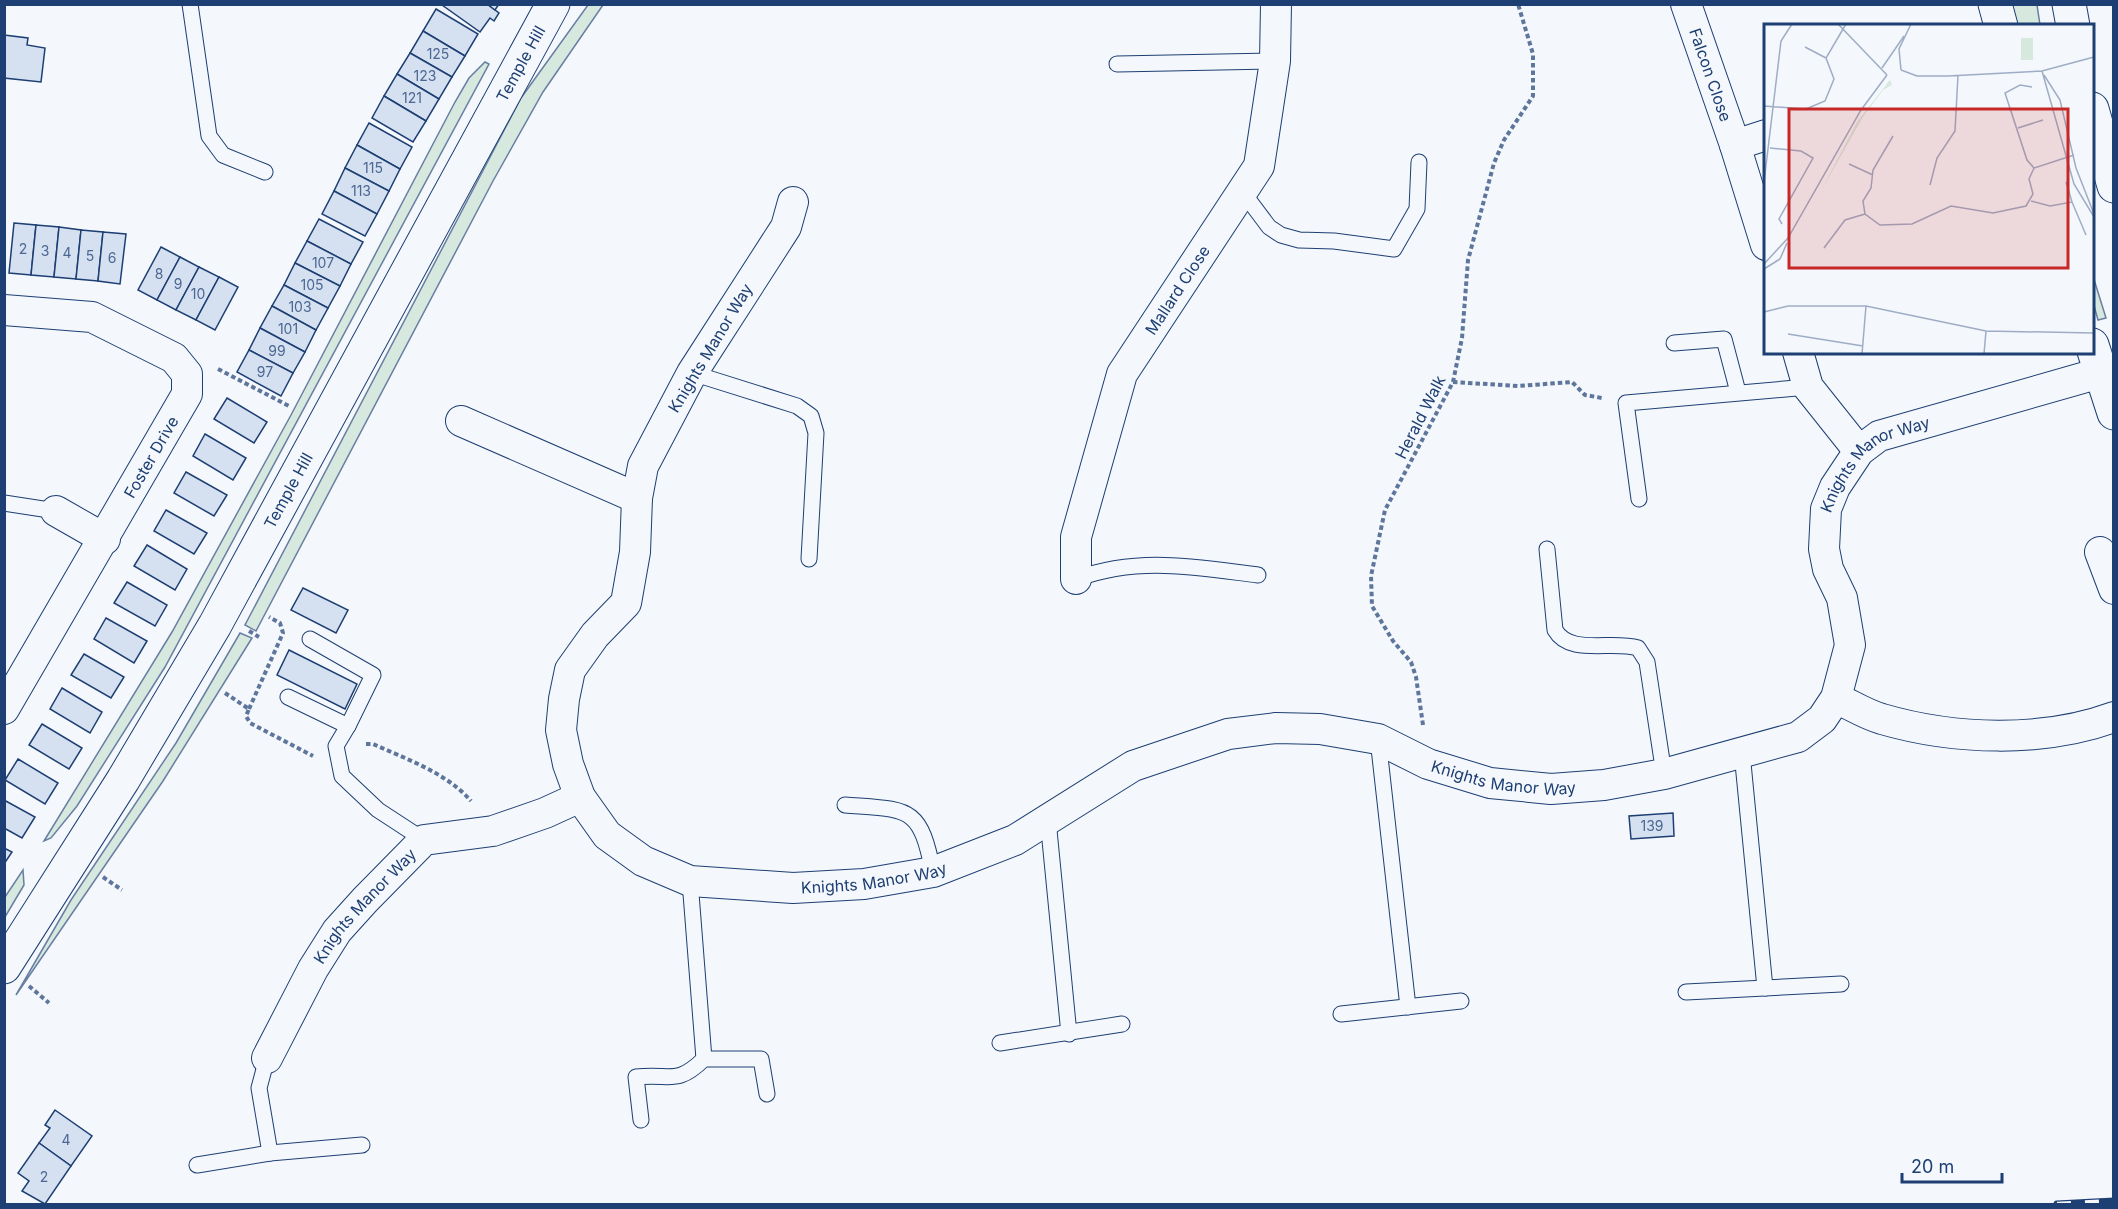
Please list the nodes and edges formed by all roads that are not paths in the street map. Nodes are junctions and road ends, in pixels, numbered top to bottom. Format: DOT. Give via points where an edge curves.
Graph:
graph roads {
  1 [pos="190,4"];
  2 [pos="553,4"];
  3 [pos="1276,4"];
  4 [pos="1686,4"];
  5 [pos="1995,4"];
  6 [pos="2069,4"];
  7 [pos="2000,24"];
  8 [pos="2073,24"];
  9 [pos="1275,61"];
  10 [pos="1117,64"];
  11 [pos="2094,116"];
  12 [pos="1764,136"];
  13 [pos="1735,145"];
  14 [pos="1419,162"];
  15 [pos="265,172"];
  16 [pos="2114,186"];
  17 [pos="1242,191"];
  18 [pos="793,202"];
  19 [pos="1764,239"];
  20 [pos="4,310"];
  21 [pos="1674,343"];
  22 [pos="1799,354"];
  23 [pos="2102,362"];
  24 [pos="692,373"];
  25 [pos="1808,387"];
  26 [pos="1738,392"];
  27 [pos="2114,413"];
  28 [pos="461,421"];
  29 [pos="1859,451"];
  30 [pos="637,498"];
  31 [pos="1639,499"];
  32 [pos="4,503"];
  33 [pos="57,511"];
  34 [pos="105,538"];
  35 [pos="1547,549"];
  36 [pos="2100,552"];
  37 [pos="809,559"];
  38 [pos="1258,575"];
  39 [pos="1076,579"];
  40 [pos="2114,589"];
  41 [pos="310,639"];
  42 [pos="288,697"];
  43 [pos="1836,698"];
  44 [pos="6,705"];
  45 [pos="2114,717"];
  46 [pos="348,726"];
  47 [pos="1378,740"];
  48 [pos="1742,753"];
  49 [pos="1664,774"];
  50 [pos="580,797"];
  51 [pos="845,805"];
  52 [pos="1048,820"];
  53 [pos="424,840"];
  54 [pos="933,872"];
  55 [pos="690,881"];
  56 [pos="4,967"];
  57 [pos="1841,984"];
  58 [pos="1765,988"];
  59 [pos="1686,992"];
  60 [pos="1461,1001"];
  61 [pos="1408,1006"];
  62 [pos="1341,1014"];
  63 [pos="1122,1024"];
  64 [pos="1069,1034"];
  65 [pos="999,1043"];
  66 [pos="267,1058"];
  67 [pos="704,1059"];
  68 [pos="767,1094"];
  69 [pos="641,1119"];
  70 [pos="362,1145"];
  71 [pos="270,1154"];
  72 [pos="197,1165"];
  1 -- 15 [label="lane" via="210,136 223,154"];
  2 -- 56 [label="street, Temple Hill" via="215,625 123,780"];
  3 -- 9 [label="street, Mallard Close"];
  4 -- 13 [label="street, Falcon Close"];
  5 -- 7 [label="street"];
  6 -- 8 [label="street"];
  9 -- 10 [label="lane"];
  9 -- 17 [label="street, Mallard Close" via="1259,166"];
  11 -- 16 [label="street"];
  12 -- 13 [label="street"];
  13 -- 19 [label="street, Falcon Close"];
  14 -- 17 [label="lane" via="1418,209 1394,249 1281,235 1269,227"];
  17 -- 39 [label="street, Mallard Close" via="1122,374 1076,537"];
  18 -- 24 [label="street, Knights Manor Way" via="786,227"];
  20 -- 34 [label="street, Foster Drive" via="92,317 174,358 187,374 187,394"];
  21 -- 26 [label="lane" via="1724,339"];
  22 -- 25 [label="street"];
  23 -- 27 [label="street"];
  23 -- 29 [label="street, Knights Manor Way" via="1879,436"];
  24 -- 30 [label="street, Knights Manor Way" via="643,466"];
  24 -- 37 [label="lane" via="798,406 811,416 816,433"];
  25 -- 26 [label="lane"];
  25 -- 29 [label="street"];
  26 -- 31 [label="lane" via="1626,403"];
  28 -- 30 [label="street"];
  29 -- 43 [label="street, Knights Manor Way" via="1835,487 1826,509 1824,549 1828,569 1842,597 1850,645"];
  30 -- 50 [label="street, Knights Manor Way" via="635,552 626,603 570,670 564,699 561,730"];
  32 -- 33 [label="lane"];
  33 -- 34 [label="street"];
  34 -- 44 [label="street, Foster Drive"];
  35 -- 49 [label="lane" via="1555,630 1560,638 1568,644 1622,643 1638,648 1647,662"];
  36 -- 40 [label="street"];
  38 -- 39 [label="lane" via="1134,564 1101,569"];
  41 -- 46 [label="lane" via="373,675"];
  42 -- 46 [label="lane"];
  43 -- 45 [label="street" via="1880,719 1951,732 2036,733 2092,725"];
  43 -- 48 [label="street, Knights Manor Way" via="1822,719 1798,737"];
  46 -- 53 [label="lane" via="336,746 342,776 378,810"];
  47 -- 49 [label="street, Knights Manor Way" via="1428,764 1490,783 1551,789 1604,785"];
  47 -- 52 [label="street, Knights Manor Way" via="1320,729 1276,728 1228,734 1133,766"];
  47 -- 61 [label="lane"];
  48 -- 49 [label="street, Knights Manor Way"];
  48 -- 58 [label="lane"];
  50 -- 53 [label="street, Knights Manor Way" via="493,831"];
  50 -- 55 [label="street, Knights Manor Way" via="607,835 643,861"];
  51 -- 54 [label="lane" via="901,810 915,820 926,837"];
  52 -- 54 [label="street, Knights Manor Way" via="1015,840"];
  52 -- 64 [label="lane"];
  53 -- 66 [label="street, Knights Manor Way" via="338,931"];
  54 -- 55 [label="street, Knights Manor Way" via="864,884 793,888"];
  55 -- 67 [label="lane"];
  57 -- 58 [label="lane"];
  58 -- 59 [label="lane"];
  60 -- 61 [label="lane"];
  61 -- 62 [label="lane"];
  63 -- 64 [label="lane"];
  64 -- 65 [label="lane"];
  66 -- 71 [label="lane" via="259,1088"];
  67 -- 68 [label="lane" via="761,1059"];
  67 -- 69 [label="lane" via="678,1078 636,1077"];
  70 -- 71 [label="lane"];
  71 -- 72 [label="lane"];
}
